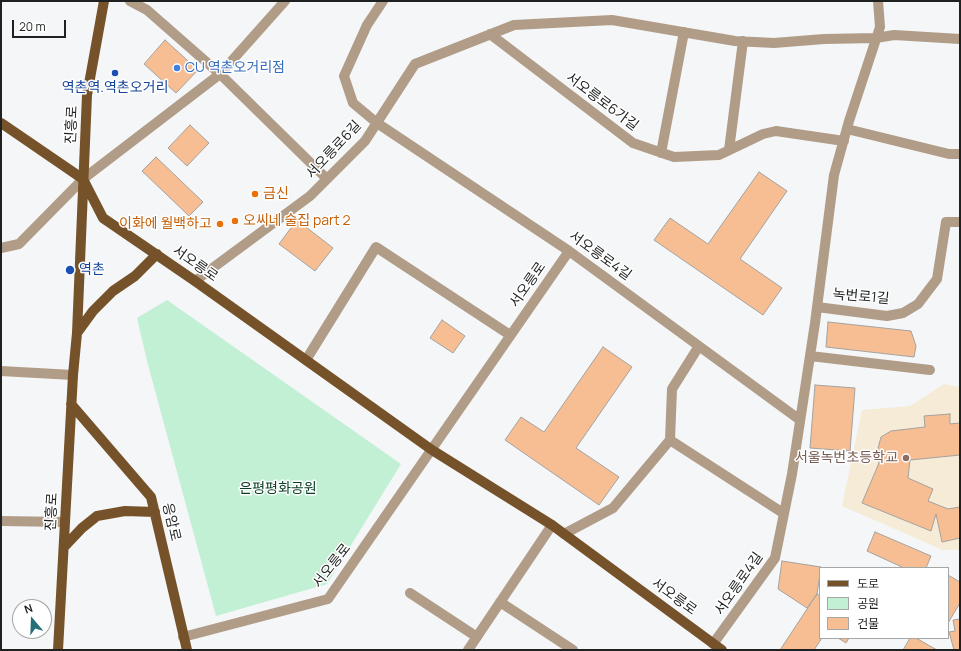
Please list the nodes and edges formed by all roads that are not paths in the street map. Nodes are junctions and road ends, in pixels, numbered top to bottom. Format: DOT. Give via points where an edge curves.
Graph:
graph roads {
  1 [pos="104,1"];
  2 [pos="130,1"];
  3 [pos="285,1"];
  4 [pos="383,1"];
  5 [pos="878,1"];
  6 [pos="684,32"];
  7 [pos="490,34"];
  8 [pos="876,38"];
  9 [pos="960,39"];
  10 [pos="743,41"];
  11 [pos="220,74"];
  12 [pos="1,123"];
  13 [pos="377,123"];
  14 [pos="847,129"];
  15 [pos="844,141"];
  16 [pos="729,150"];
  17 [pos="661,153"];
  18 [pos="960,154"];
  19 [pos="83,179"];
  20 [pos="327,179"];
  21 [pos="960,222"];
  22 [pos="1,248"];
  23 [pos="570,251"];
  24 [pos="156,254"];
  25 [pos="195,281"];
  26 [pos="817,307"];
  27 [pos="77,333"];
  28 [pos="510,335"];
  29 [pos="699,346"];
  30 [pos="810,356"];
  31 [pos="306,360"];
  32 [pos="930,370"];
  33 [pos="1,371"];
  34 [pos="73,375"];
  35 [pos="71,404"];
  36 [pos="800,420"];
  37 [pos="670,440"];
  38 [pos="432,450"];
  39 [pos="155,512"];
  40 [pos="783,513"];
  41 [pos="1,521"];
  42 [pos="65,522"];
  43 [pos="552,525"];
  44 [pos="564,534"];
  45 [pos="64,547"];
  46 [pos="410,593"];
  47 [pos="500,602"];
  48 [pos="477,636"];
  49 [pos="184,637"];
  50 [pos="717,647"];
  51 [pos="58,650"];
  52 [pos="187,650"];
  53 [pos="468,650"];
  54 [pos="573,650"];
  1 -- 19 [label="main road, 진흥로" via="87,95"];
  2 -- 11 [label="street" via="147,10"];
  3 -- 11 [label="street"];
  4 -- 13 [label="street, 서오릉로6길" via="366,24 344,76 353,103"];
  5 -- 8 [label="street, 서오릉로4길" via="880,27"];
  6 -- 7 [label="street" via="612,20 514,25"];
  6 -- 10 [label="street"];
  6 -- 17 [label="street"];
  7 -- 13 [label="street" via="415,64"];
  7 -- 17 [label="street, 서오릉로6가길" via="633,143"];
  8 -- 9 [label="street" via="894,35"];
  8 -- 10 [label="street" via="774,43"];
  8 -- 14 [label="street, 서오릉로4길"];
  10 -- 16 [label="street"];
  11 -- 19 [label="street"];
  11 -- 20 [label="street"];
  12 -- 19 [label="main road, 서오릉로"];
  13 -- 20 [label="street, 서오릉로6길" via="365,140"];
  13 -- 23 [label="street, 서오릉로4길"];
  14 -- 15 [label="street, 서오릉로4길"];
  14 -- 18 [label="street" via="949,154"];
  15 -- 16 [label="street, 서오릉로6가길" via="776,131 763,134"];
  15 -- 26 [label="street, 서오릉로4길" via="834,175"];
  16 -- 17 [label="street, 서오릉로6가길" via="719,155 674,157"];
  19 -- 22 [label="street" via="19,244"];
  19 -- 24 [label="main road, 서오릉로" via="103,218"];
  19 -- 27 [label="main road, 진흥로"];
  20 -- 25 [label="street, 서오릉로6길" via="310,196"];
  21 -- 26 [label="street, 녹번로1길" via="946,222 937,278 918,304 903,313 887,316"];
  23 -- 28 [label="street, 서오릉로"];
  23 -- 29 [label="street, 서오릉로4길"];
  24 -- 25 [label="main road, 서오릉로"];
  24 -- 27 [label="main road" via="135,276 93,311"];
  25 -- 31 [label="main road, 서오릉로"];
  26 -- 30 [label="street, 서오릉로4길"];
  27 -- 34 [label="main road, 진흥로"];
  28 -- 31 [label="street" via="376,247"];
  28 -- 38 [label="street, 서오릉로"];
  29 -- 36 [label="street, 서오릉로4길"];
  29 -- 37 [label="street" via="672,389"];
  30 -- 32 [label="street"];
  30 -- 36 [label="street, 서오릉로4길"];
  31 -- 38 [label="main road, 서오릉로"];
  33 -- 34 [label="street"];
  34 -- 35 [label="main road, 진흥로"];
  35 -- 39 [label="main road, 응암로" via="151,497"];
  35 -- 42 [label="main road, 진흥로"];
  36 -- 40 [label="street, 서오릉로4길"];
  37 -- 40 [label="street"];
  37 -- 44 [label="street" via="613,508"];
  38 -- 43 [label="main road, 서오릉로"];
  38 -- 49 [label="street, 서오릉로" via="328,598"];
  39 -- 45 [label="main road" via="125,510 97,516"];
  39 -- 49 [label="main road, 응암로"];
  40 -- 50 [label="street, 서오릉로4길" via="775,558"];
  41 -- 42 [label="street"];
  42 -- 45 [label="main road, 진흥로"];
  43 -- 44 [label="main road, 서오릉로"];
  43 -- 47 [label="street"];
  44 -- 50 [label="main road, 서오릉로"];
  45 -- 51 [label="main road, 진흥로"];
  46 -- 48 [label="street"];
  47 -- 48 [label="street"];
  47 -- 54 [label="street"];
  48 -- 53 [label="street"];
  49 -- 52 [label="main road, 응암로"];
}
